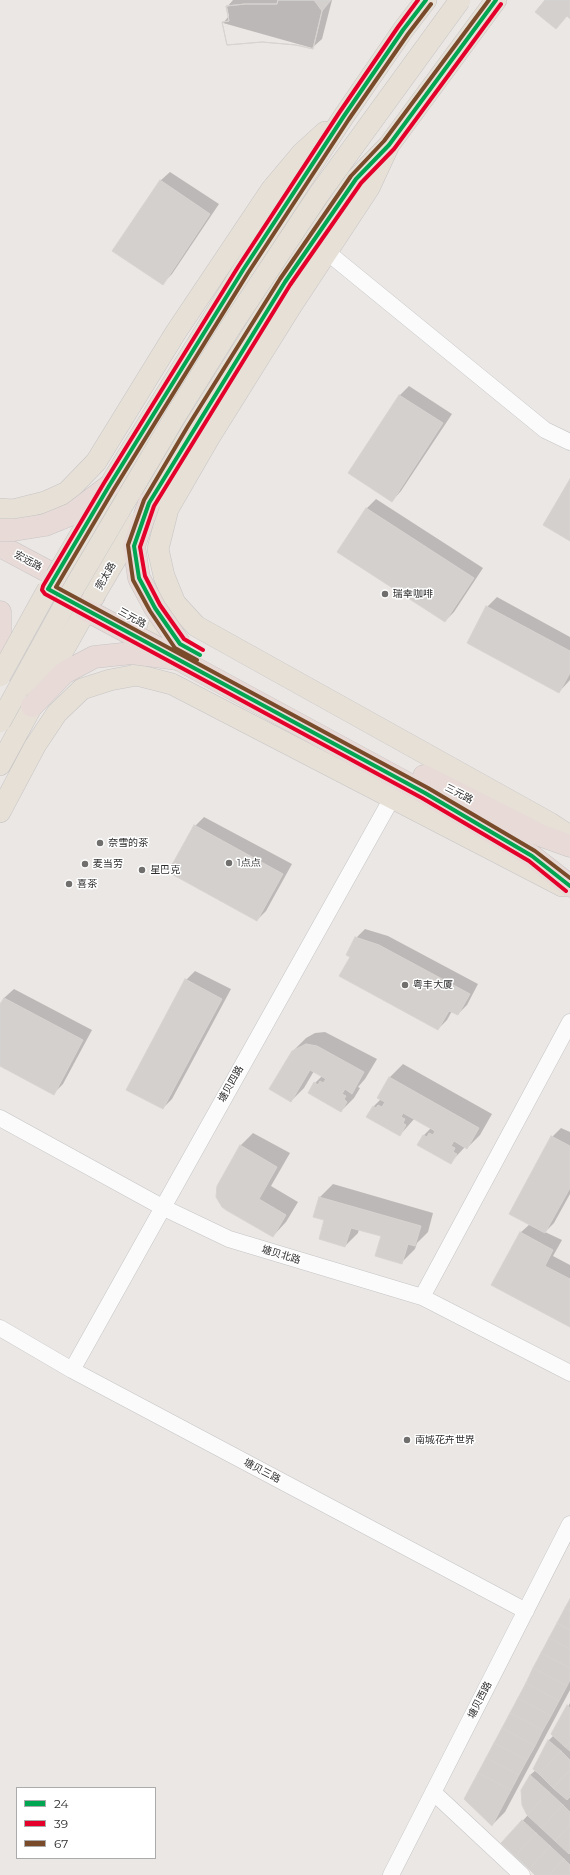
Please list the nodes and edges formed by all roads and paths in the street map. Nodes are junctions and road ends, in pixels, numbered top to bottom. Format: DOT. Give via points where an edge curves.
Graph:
graph roads {
  1 [pos="426,0"];
  2 [pos="460,0"];
  3 [pos="496,0"];
  4 [pos="344,116"];
  5 [pos="388,145"];
  6 [pos="327,252"];
  7 [pos="570,442"];
  8 [pos="109,486"];
  9 [pos="45,502"];
  10 [pos="149,503"];
  11 [pos="0,509"];
  12 [pos="0,531"];
  13 [pos="0,546"];
  14 [pos="0,563"];
  15 [pos="164,576"];
  16 [pos="52,582"];
  17 [pos="90,603"];
  18 [pos="0,612"];
  19 [pos="0,650"];
  20 [pos="179,652"];
  21 [pos="0,657"];
  22 [pos="0,676"];
  23 [pos="110,680"];
  24 [pos="32,706"];
  25 [pos="0,722"];
  26 [pos="0,765"];
  27 [pos="428,787"];
  28 [pos="392,798"];
  29 [pos="0,812"];
  30 [pos="570,836"];
  31 [pos="570,846"];
  32 [pos="570,886"];
  33 [pos="570,890"];
  34 [pos="570,1022"];
  35 [pos="0,1118"];
  36 [pos="162,1207"];
  37 [pos="422,1297"];
  38 [pos="0,1328"];
  39 [pos="72,1370"];
  40 [pos="570,1373"];
  41 [pos="570,1524"];
  42 [pos="526,1611"];
  43 [pos="433,1792"];
  44 [pos="391,1875"];
  45 [pos="522,1875"];
  1 -- 4 [label="main road"];
  2 -- 25 [label="main road, bridge" via="319,194 232,325 71,593"];
  3 -- 5 [label="main road, 莞太路"];
  4 -- 8 [label="main road" via="243,270"];
  4 -- 9 [label="main road" via="302,153 271,190 176,332 96,462 67,492"];
  5 -- 6 [label="main road" via="369,188"];
  5 -- 10 [label="main road, 莞太路" via="356,179 285,282"];
  6 -- 7 [label="street" via="545,430"];
  6 -- 15 [label="main road" via="213,431 168,509 158,549"];
  8 -- 12 [label="highway, bridge" via="72,514 45,525"];
  8 -- 16 [label="main road, bridge"];
  9 -- 11 [label="main road" via="13,510"];
  9 -- 12 [label="main road" via="16,516"];
  9 -- 15 [label="main road" via="76,499 107,506 133,523 153,547"];
  10 -- 17 [label="main road, 莞太路, bridge"];
  10 -- 20 [label="highway, bridge" via="134,546 139,578"];
  13 -- 16 [label="highway, 宏远路"];
  14 -- 16 [label="highway, 宏远路"];
  15 -- 23 [label="main road" via="165,607 155,638 136,663"];
  15 -- 30 [label="main road" via="175,603 196,626 544,819"];
  16 -- 17 [label="highway, 三元路, bridge"];
  16 -- 22 [label="main road, bridge"];
  17 -- 20 [label="highway, 三元路, bridge"];
  17 -- 24 [label="main road, 莞太路, bridge"];
  18 -- 19 [label="highway"];
  20 -- 24 [label="highway, bridge" via="94,657 64,673"];
  20 -- 27 [label="highway, 三元路"];
  21 -- 23 [label="main road" via="21,675 49,686 80,688"];
  23 -- 28 [label="main road" via="137,675 172,684"];
  23 -- 29 [label="main road" via="82,689 57,713 35,746"];
  24 -- 26 [label="main road, 莞太路"];
  27 -- 31 [label="highway, 三元路"];
  27 -- 32 [label="highway, 三元路" via="532,856"];
  28 -- 33 [label="main road"];
  28 -- 36 [label="street, 塘贝四路"];
  34 -- 37 [label="street"];
  35 -- 36 [label="street, 塘贝北路"];
  36 -- 37 [label="street, 塘贝北路" via="229,1239"];
  36 -- 39 [label="street, 塘贝四路"];
  37 -- 40 [label="street, 塘贝北路"];
  38 -- 39 [label="street, 塘贝三路"];
  39 -- 42 [label="street, 塘贝三路"];
  41 -- 42 [label="street, 塘贝西路"];
  42 -- 43 [label="street, 塘贝西路"];
  43 -- 44 [label="street, 塘贝西路"];
  43 -- 45 [label="street"];
}
